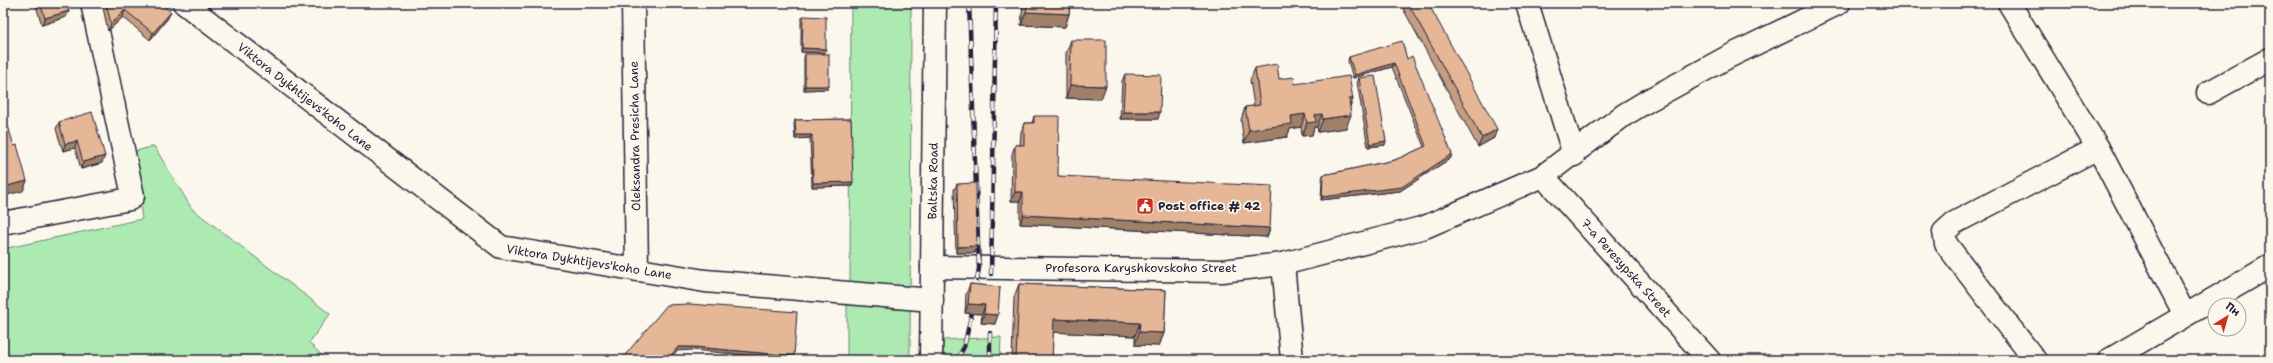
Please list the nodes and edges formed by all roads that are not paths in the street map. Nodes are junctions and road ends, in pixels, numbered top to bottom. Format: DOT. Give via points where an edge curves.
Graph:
graph roads {
  1 [pos="92,3"];
  2 [pos="184,3"];
  3 [pos="633,3"];
  4 [pos="935,3"];
  5 [pos="1527,3"];
  6 [pos="1839,3"];
  7 [pos="2009,3"];
  8 [pos="2270,59"];
  9 [pos="2208,93"];
  10 [pos="2098,148"];
  11 [pos="1574,155"];
  12 [pos="1543,176"];
  13 [pos="3,223"];
  14 [pos="1283,264"];
  15 [pos="2270,266"];
  16 [pos="932,267"];
  17 [pos="637,270"];
  18 [pos="932,300"];
  19 [pos="2185,315"];
  20 [pos="931,360"];
  21 [pos="1292,360"];
  22 [pos="1709,360"];
  23 [pos="2035,360"];
  24 [pos="2109,360"];
  1 -- 13 [label="street" via="133,191 130,199"];
  2 -- 17 [label="street, Viktora Dykhtijevs'koho Lane" via="500,248"];
  3 -- 17 [label="street, Oleksandra Presicha Lane"];
  4 -- 16 [label="street, Baltska Road"];
  5 -- 11 [label="street"];
  6 -- 11 [label="street, Profesora Karyshkovskoho Street" via="1728,57 1649,100 1624,115"];
  7 -- 10 [label="street"];
  8 -- 9 [label="street"];
  10 -- 19 [label="street"];
  10 -- 23 [label="street" via="1954,223 1944,232 1946,244"];
  11 -- 12 [label="street, Profesora Karyshkovskoho Street"];
  12 -- 14 [label="street, Profesora Karyshkovskoho Street" via="1425,227"];
  12 -- 22 [label="street, 7-a Peresypska Street"];
  14 -- 16 [label="street, Profesora Karyshkovskoho Street" via="1222,271"];
  14 -- 21 [label="street"];
  15 -- 19 [label="street"];
  16 -- 18 [label="street, Baltska Road"];
  17 -- 18 [label="street, Viktora Dykhtijevs'koho Lane" via="705,281"];
  18 -- 20 [label="street, Baltska Road"];
  19 -- 24 [label="street"];
}
